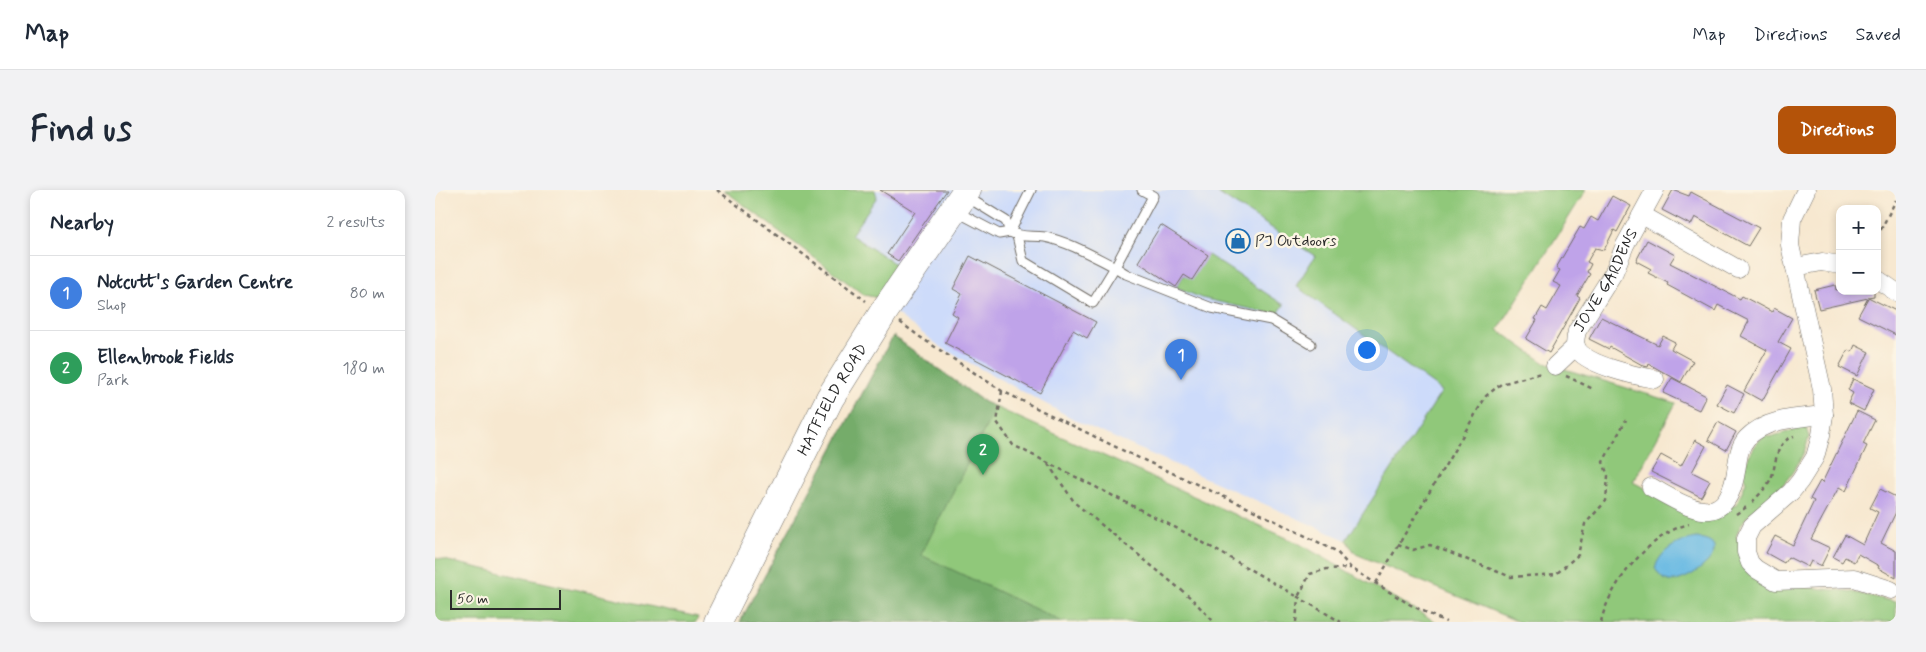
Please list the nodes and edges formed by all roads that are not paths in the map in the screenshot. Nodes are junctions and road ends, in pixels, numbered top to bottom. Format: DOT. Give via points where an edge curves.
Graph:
graph roads {
  1 [pos="1031,190"];
  2 [pos="1142,190"];
  3 [pos="1655,190"];
  4 [pos="1806,190"];
  5 [pos="962,198"];
  6 [pos="1642,216"];
  7 [pos="1013,234"];
  8 [pos="1836,264"];
  9 [pos="1115,267"];
  10 [pos="1795,267"];
  11 [pos="1738,269"];
  12 [pos="1881,283"];
  13 [pos="1896,292"];
  14 [pos="1311,344"];
  15 [pos="1575,346"];
  16 [pos="1553,368"];
  17 [pos="1655,379"];
  18 [pos="1824,415"];
  19 [pos="1651,486"];
  20 [pos="1891,590"];
  21 [pos="718,622"];
  1 -- 7 [label="lane"];
  2 -- 9 [label="lane" via="1153,196"];
  3 -- 6 [label="street, JOVE GARDENS"];
  4 -- 10 [label="street" via="1795,209 1790,229"];
  5 -- 7 [label="lane" via="1006,221"];
  5 -- 7 [label="lane" via="999,234"];
  5 -- 21 [label="main road, HATFIELD ROAD" via="885,310 830,398"];
  6 -- 11 [label="street, JOVE GARDENS"];
  6 -- 15 [label="street, JOVE GARDENS" via="1614,272 1577,331"];
  7 -- 9 [label="lane" via="1045,237"];
  7 -- 9 [label="lane" via="1023,261 1093,302"];
  8 -- 10 [label="street" via="1822,262"];
  9 -- 14 [label="lane" via="1125,274 1212,308 1271,320"];
  10 -- 18 [label="street" via="1822,389"];
  12 -- 13 [label="street"];
  15 -- 16 [label="street, JOVE GARDENS"];
  15 -- 17 [label="street, JOVE GARDENS" via="1599,364"];
  18 -- 19 [label="street" via="1777,422 1748,437 1739,451 1730,493 1712,510 1695,510"];
  18 -- 20 [label="street" via="1819,445 1809,468 1791,492 1752,526 1745,545 1747,558 1755,569 1776,580 1854,578"];
}
